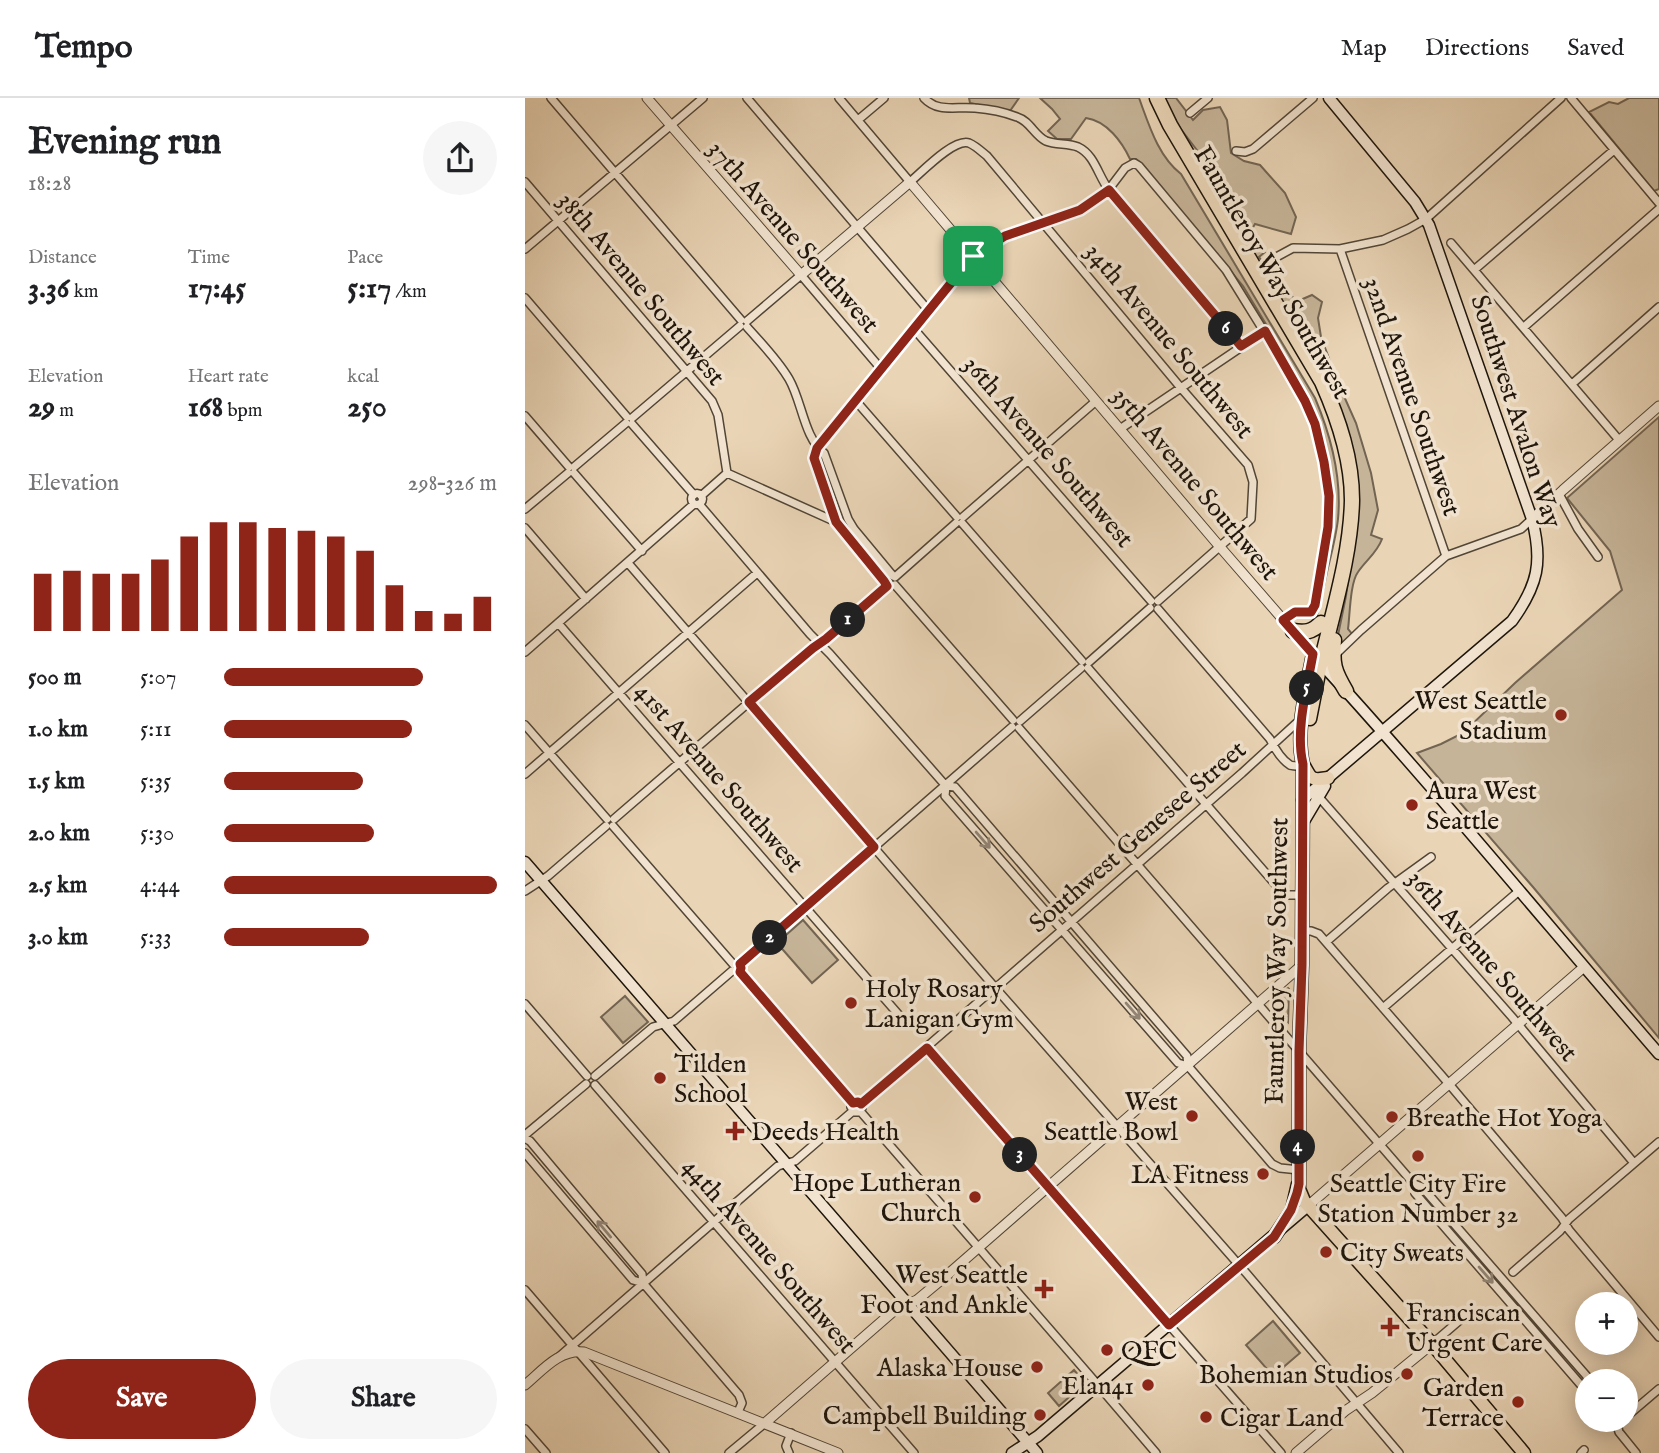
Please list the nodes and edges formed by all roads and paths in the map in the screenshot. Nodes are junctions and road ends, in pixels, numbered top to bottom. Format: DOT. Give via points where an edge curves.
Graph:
graph roads {
  1 [pos="551,98"];
  2 [pos="647,98"];
  3 [pos="703,98"];
  4 [pos="747,98"];
  5 [pos="839,98"];
  6 [pos="884,98"];
  7 [pos="1148,98"];
  8 [pos="1157,98"];
  9 [pos="1208,98"];
  10 [pos="1313,98"];
  11 [pos="1329,98"];
  12 [pos="1562,98"];
  13 [pos="1570,98"];
  14 [pos="926,100"];
  15 [pos="1190,113"];
  16 [pos="858,120"];
  17 [pos="670,125"];
  18 [pos="1614,150"];
  19 [pos="1235,151"];
  20 [pos="615,173"];
  21 [pos="910,182"];
  22 [pos="525,183"];
  23 [pos="1109,190"];
  24 [pos="1659,203"];
  25 [pos="1659,209"];
  26 [pos="1426,219"];
  27 [pos="558,221"];
  28 [pos="1043,223"];
  29 [pos="857,228"];
  30 [pos="1451,243"];
  31 [pos="525,249"];
  32 [pos="1340,249"];
  33 [pos="973,256"];
  34 [pos="1269,261"];
  35 [pos="1474,270"];
  36 [pos="801,275"];
  37 [pos="525,298"];
  38 [pos="1659,307"];
  39 [pos="929,311"];
  40 [pos="744,323"];
  41 [pos="1524,327"];
  42 [pos="914,329"];
  43 [pos="1265,331"];
  44 [pos="1241,346"];
  45 [pos="881,370"];
  46 [pos="687,372"];
  47 [pos="1572,384"];
  48 [pos="1181,388"];
  49 [pos="856,401"];
  50 [pos="1096,401"];
  51 [pos="1659,406"];
  52 [pos="525,416"];
  53 [pos="629,421"];
  54 [pos="1120,429"];
  55 [pos="1619,440"];
  56 [pos="817,448"];
  57 [pos="1029,460"];
  58 [pos="571,470"];
  59 [pos="727,473"];
  60 [pos="1559,494"];
  61 [pos="697,500"];
  62 [pos="525,509"];
  63 [pos="1532,519"];
  64 [pos="959,520"];
  65 [pos="836,522"];
  66 [pos="525,528"];
  67 [pos="1220,547"];
  68 [pos="642,551"];
  69 [pos="1446,556"];
  70 [pos="1598,557"];
  71 [pos="628,563"];
  72 [pos="757,573"];
  73 [pos="891,581"];
  74 [pos="586,599"];
  75 [pos="1154,605"];
  76 [pos="558,623"];
  77 [pos="1321,623"];
  78 [pos="1288,626"];
  79 [pos="688,633"];
  80 [pos="819,643"];
  81 [pos="525,652"];
  82 [pos="1322,658"];
  83 [pos="1085,665"];
  84 [pos="1346,691"];
  85 [pos="619,692"];
  86 [pos="749,702"];
  87 [pos="1302,718"];
  88 [pos="1016,724"];
  89 [pos="525,725"];
  90 [pos="1383,732"];
  91 [pos="1273,745"];
  92 [pos="549,753"];
  93 [pos="680,762"];
  94 [pos="1303,765"];
  95 [pos="525,774"];
  96 [pos="1332,775"];
  97 [pos="946,786"];
  98 [pos="1317,792"];
  99 [pos="1302,800"];
  100 [pos="1207,804"];
  101 [pos="610,823"];
  102 [pos="1302,825"];
  103 [pos="874,847"];
  104 [pos="1431,857"];
  105 [pos="525,862"];
  106 [pos="1138,863"];
  107 [pos="541,880"];
  108 [pos="1396,884"];
  109 [pos="525,891"];
  110 [pos="1519,891"];
  111 [pos="1301,895"];
  112 [pos="805,907"];
  113 [pos="1071,922"];
  114 [pos="1062,930"];
  115 [pos="1301,931"];
  116 [pos="1326,942"];
  117 [pos="1452,948"];
  118 [pos="1302,965"];
  119 [pos="1584,967"];
  120 [pos="736,968"];
  121 [pos="995,988"];
  122 [pos="525,1004"];
  123 [pos="1258,1004"];
  124 [pos="1383,1008"];
  125 [pos="905,1022"];
  126 [pos="664,1024"];
  127 [pos="1518,1024"];
  128 [pos="927,1048"];
  129 [pos="1299,1051"];
  130 [pos="1659,1054"];
  131 [pos="1188,1066"];
  132 [pos="591,1080"];
  133 [pos="1449,1084"];
  134 [pos="857,1108"];
  135 [pos="1117,1127"];
  136 [pos="525,1138"];
  137 [pos="1659,1142"];
  138 [pos="1380,1143"];
  139 [pos="525,1153"];
  140 [pos="786,1163"];
  141 [pos="1635,1163"];
  142 [pos="1299,1170"];
  143 [pos="1299,1184"];
  144 [pos="1414,1184"];
  145 [pos="1047,1187"];
  146 [pos="1309,1205"];
  147 [pos="713,1222"];
  148 [pos="1566,1224"];
  149 [pos="1274,1237"];
  150 [pos="979,1247"];
  151 [pos="1239,1266"];
  152 [pos="1513,1272"];
  153 [pos="643,1283"];
  154 [pos="525,1290"];
  155 [pos="909,1304"];
  156 [pos="1467,1314"];
  157 [pos="1169,1325"];
  158 [pos="1659,1336"];
  159 [pos="1432,1344"];
  160 [pos="574,1348"];
  161 [pos="834,1363"];
  162 [pos="1581,1369"];
  163 [pos="1575,1378"];
  164 [pos="525,1385"];
  165 [pos="1098,1385"];
  166 [pos="1659,1389"];
  167 [pos="1356,1404"];
  168 [pos="1638,1406"];
  169 [pos="738,1412"];
  170 [pos="765,1423"];
  171 [pos="525,1429"];
  172 [pos="1619,1432"];
  173 [pos="791,1433"];
  174 [pos="1028,1442"];
  175 [pos="546,1453"];
  176 [pos="665,1453"];
  177 [pos="729,1453"];
  178 [pos="789,1453"];
  179 [pos="838,1453"];
  180 [pos="914,1453"];
  181 [pos="1012,1453"];
  182 [pos="1037,1453"];
  183 [pos="1156,1453"];
  184 [pos="1281,1453"];
  185 [pos="1296,1453"];
  186 [pos="1399,1453"];
  187 [pos="1524,1453"];
  188 [pos="1636,1453"];
  1 -- 20 [label="street"];
  2 -- 17 [label="street, 37th Avenue Southwest"];
  3 -- 17 [label="street"];
  4 -- 29 [label="street"];
  5 -- 16 [label="street, 35th Avenue Southwest"];
  6 -- 16 [label="street"];
  7 -- 77 [label="highway, Fauntleroy Way Southwest" via="1304,364 1331,423 1343,478 1343,509"];
  8 -- 82 [label="highway, Fauntleroy Way Southwest" via="1322,382 1343,438 1352,497 1346,553"];
  9 -- 15 [label="street"];
  10 -- 19 [label="street" via="1253,149"];
  11 -- 26 [label="main road, Southwest Avalon Way"];
  12 -- 26 [label="street"];
  13 -- 18 [label="street"];
  14 -- 23 [label="street" via="943,108 971,107 1018,117 1045,141 1077,146 1094,163"];
  16 -- 21 [label="street, 35th Avenue Southwest"];
  17 -- 20 [label="street"];
  17 -- 36 [label="street, 37th Avenue Southwest"];
  18 -- 24 [label="street"];
  18 -- 35 [label="street"];
  20 -- 27 [label="street"];
  20 -- 40 [label="street"];
  21 -- 28 [label="street, 34th Avenue Southwest" via="965,142 987,156"];
  21 -- 29 [label="street"];
  21 -- 33 [label="street, 35th Avenue Southwest"];
  22 -- 27 [label="street, 38th Avenue Southwest"];
  23 -- 28 [label="street" via="1080,210"];
  23 -- 43 [label="street, Fauntleroy Way Southwest" via="1125,168 1134,163 1139,166 1226,270"];
  23 -- 44 [label="street"];
  25 -- 41 [label="street"];
  26 -- 32 [label="street" via="1383,240"];
  26 -- 63 [label="main road, Southwest Avalon Way"];
  27 -- 31 [label="street"];
  27 -- 46 [label="street, 38th Avenue Southwest"];
  28 -- 33 [label="street" via="1005,236"];
  28 -- 48 [label="street, 34th Avenue Southwest"];
  29 -- 36 [label="street"];
  29 -- 39 [label="street"];
  30 -- 35 [label="street"];
  32 -- 34 [label="street" via="1293,248"];
  32 -- 69 [label="street, 32nd Avenue Southwest"];
  33 -- 39 [label="street"];
  33 -- 50 [label="street, 35th Avenue Southwest"];
  35 -- 41 [label="street"];
  36 -- 40 [label="street"];
  36 -- 45 [label="street, 37th Avenue Southwest"];
  37 -- 53 [label="street"];
  38 -- 47 [label="street"];
  39 -- 42 [label="street"];
  40 -- 46 [label="street"];
  40 -- 56 [label="street" via="791,382"];
  41 -- 47 [label="street"];
  42 -- 45 [label="street"];
  42 -- 57 [label="street, 36th Avenue Southwest"];
  43 -- 44 [label="street"];
  43 -- 78 [label="street, Fauntleroy Way Southwest" via="1315,424 1329,496 1315,605 1311,612 1295,612"];
  44 -- 48 [label="street"];
  45 -- 49 [label="street"];
  46 -- 53 [label="street"];
  46 -- 59 [label="street, 38th Avenue Southwest" via="715,407"];
  47 -- 55 [label="street"];
  48 -- 54 [label="street"];
  48 -- 67 [label="street, 34th Avenue Southwest" via="1248,465 1253,482 1251,519"];
  49 -- 56 [label="street"];
  49 -- 64 [label="street"];
  50 -- 54 [label="street, 35th Avenue Southwest"];
  50 -- 57 [label="street"];
  51 -- 55 [label="street"];
  52 -- 58 [label="street"];
  53 -- 58 [label="street"];
  53 -- 61 [label="street"];
  54 -- 67 [label="street, 35th Avenue Southwest"];
  55 -- 60 [label="street"];
  56 -- 65 [label="street" via="814,458"];
  56 -- 73 [label="street" via="824,453 854,530"];
  57 -- 64 [label="street"];
  57 -- 75 [label="street, 36th Avenue Southwest"];
  58 -- 62 [label="street"];
  58 -- 68 [label="street"];
  59 -- 61 [label="street"];
  59 -- 65 [label="street"];
  60 -- 63 [label="street"];
  60 -- 70 [label="street"];
  61 -- 68 [label="street"];
  61 -- 72 [label="street"];
  63 -- 69 [label="street" via="1521,529"];
  63 -- 90 [label="main road, Southwest Avalon Way" via="1538,552 1535,575 1517,615"];
  64 -- 73 [label="street"];
  64 -- 83 [label="street"];
  65 -- 73 [label="street"];
  66 -- 74 [label="street"];
  67 -- 75 [label="street"];
  67 -- 78 [label="street, 35th Avenue Southwest"];
  68 -- 71 [label="street"];
  69 -- 82 [label="street"];
  71 -- 74 [label="street"];
  71 -- 79 [label="street"];
  72 -- 79 [label="street"];
  72 -- 80 [label="street"];
  73 -- 80 [label="street"];
  73 -- 88 [label="street"];
  74 -- 76 [label="street"];
  75 -- 83 [label="street"];
  75 -- 91 [label="street, 36th Avenue Southwest"];
  76 -- 81 [label="street"];
  76 -- 85 [label="street, 41st Avenue Southwest"];
  77 -- 78 [label="highway" via="1308,632"];
  77 -- 82 [label="highway, Fauntleroy Way Southwest"];
  78 -- 82 [label="street, 35th Avenue Southwest"];
  79 -- 85 [label="street"];
  79 -- 86 [label="street"];
  80 -- 86 [label="street"];
  80 -- 97 [label="street"];
  82 -- 84 [label="highway"];
  82 -- 87 [label="main road, Fauntleroy Way Southwest"];
  82 -- 94 [label="main road, Fauntleroy Way Southwest"];
  83 -- 88 [label="street"];
  83 -- 100 [label="street"];
  84 -- 90 [label="main road"];
  85 -- 92 [label="street"];
  85 -- 93 [label="street, 41st Avenue Southwest"];
  86 -- 93 [label="street"];
  86 -- 103 [label="street"];
  87 -- 91 [label="street, Southwest Genesee Street"];
  87 -- 94 [label="main road, Fauntleroy Way Southwest"];
  88 -- 97 [label="street"];
  88 -- 106 [label="street"];
  89 -- 92 [label="street"];
  90 -- 96 [label="main road, Southwest Avalon Way"];
  90 -- 110 [label="main road"];
  91 -- 94 [label="street, 36th Avenue Southwest" via="1290,765"];
  91 -- 100 [label="street, Southwest Genesee Street"];
  92 -- 95 [label="street"];
  92 -- 101 [label="street"];
  93 -- 101 [label="street"];
  93 -- 112 [label="street, 41st Avenue Southwest"];
  94 -- 96 [label="main road" via="1312,779"];
  94 -- 99 [label="main road, Fauntleroy Way Southwest"];
  96 -- 98 [label="main road, Southwest Avalon Way"];
  97 -- 103 [label="street"];
  97 -- 113 [label="street" via="955,787"];
  97 -- 114 [label="street, one-way" via="945,796"];
  98 -- 99 [label="main road, Southwest Avalon Way"];
  98 -- 102 [label="main road, Southwest Avalon Way"];
  98 -- 108 [label="street, 36th Avenue Southwest"];
  99 -- 102 [label="main road, Fauntleroy Way Southwest"];
  100 -- 106 [label="street, Southwest Genesee Street"];
  100 -- 111 [label="street" via="1283,893"];
  101 -- 107 [label="street"];
  101 -- 120 [label="street"];
  102 -- 111 [label="main road, Fauntleroy Way Southwest"];
  103 -- 112 [label="street"];
  103 -- 121 [label="street"];
  104 -- 108 [label="street"];
  105 -- 107 [label="main road"];
  106 -- 113 [label="street, Southwest Genesee Street"];
  106 -- 123 [label="street"];
  107 -- 109 [label="street"];
  107 -- 126 [label="main road"];
  108 -- 116 [label="street"];
  108 -- 117 [label="street, 36th Avenue Southwest"];
  110 -- 117 [label="street"];
  110 -- 119 [label="main road"];
  111 -- 115 [label="main road, Fauntleroy Way Southwest"];
  112 -- 120 [label="street"];
  112 -- 125 [label="street, 41st Avenue Southwest"];
  113 -- 114 [label="street, Southwest Genesee Street"];
  113 -- 131 [label="street" via="1187,1056"];
  114 -- 121 [label="street, Southwest Genesee Street"];
  114 -- 131 [label="street, one-way" via="1178,1063"];
  115 -- 116 [label="street" via="1314,931"];
  115 -- 118 [label="main road, Fauntleroy Way Southwest"];
  116 -- 124 [label="street"];
  117 -- 124 [label="street"];
  117 -- 127 [label="street, 36th Avenue Southwest"];
  118 -- 123 [label="street"];
  118 -- 129 [label="main road, Fauntleroy Way Southwest"];
  119 -- 127 [label="street"];
  119 -- 130 [label="main road"];
  120 -- 126 [label="street" via="674,1021"];
  120 -- 134 [label="street"];
  121 -- 128 [label="street, Southwest Genesee Street"];
  121 -- 135 [label="street"];
  122 -- 132 [label="street, 44th Avenue Southwest"];
  123 -- 129 [label="street"];
  123 -- 131 [label="street"];
  124 -- 133 [label="street"];
  126 -- 132 [label="street" via="653,1027"];
  126 -- 140 [label="main road"];
  127 -- 133 [label="street"];
  127 -- 141 [label="street, 36th Avenue Southwest"];
  128 -- 134 [label="street, Southwest Genesee Street"];
  128 -- 145 [label="street"];
  129 -- 138 [label="street"];
  129 -- 142 [label="main road, Fauntleroy Way Southwest"];
  131 -- 135 [label="street"];
  131 -- 142 [label="street" via="1272,1164"];
  132 -- 136 [label="street"];
  132 -- 147 [label="street, 44th Avenue Southwest"];
  133 -- 138 [label="street"];
  133 -- 148 [label="street"];
  134 -- 140 [label="street, Southwest Genesee Street" via="795,1161"];
  134 -- 150 [label="street"];
  135 -- 145 [label="street"];
  135 -- 151 [label="street"];
  153 -- 136 [label="street, one-way" via="642,1274"];
  137 -- 141 [label="street"];
  138 -- 144 [label="street"];
  138 -- 146 [label="street"];
  139 -- 153 [label="street" via="633,1280"];
  140 -- 147 [label="street, Southwest Genesee Street"];
  140 -- 155 [label="main road"];
  141 -- 148 [label="street"];
  142 -- 143 [label="main road, Fauntleroy Way Southwest"];
  143 -- 146 [label="main road, Fauntleroy Way Southwest"];
  143 -- 149 [label="main road" via="1291,1210"];
  144 -- 162 [label="street" via="1422,1187"];
  144 -- 163 [label="street, one-way" via="1415,1193"];
  145 -- 150 [label="street"];
  145 -- 157 [label="street"];
  146 -- 149 [label="main road"];
  146 -- 159 [label="main road, Fauntleroy Way Southwest"];
  147 -- 153 [label="street, Southwest Genesee Street"];
  147 -- 161 [label="street, 44th Avenue Southwest"];
  148 -- 152 [label="street"];
  148 -- 158 [label="street"];
  149 -- 151 [label="main road"];
  150 -- 155 [label="street"];
  150 -- 165 [label="street"];
  151 -- 157 [label="main road"];
  151 -- 167 [label="street"];
  153 -- 160 [label="street, Southwest Genesee Street"];
  153 -- 169 [label="street" via="739,1395"];
  154 -- 160 [label="street"];
  155 -- 161 [label="street" via="896,1309"];
  155 -- 174 [label="main road"];
  156 -- 159 [label="street"];
  157 -- 165 [label="main road"];
  157 -- 184 [label="street"];
  159 -- 167 [label="street"];
  159 -- 187 [label="main road, Fauntleroy Way Southwest"];
  160 -- 164 [label="street"];
  160 -- 169 [label="street"];
  160 -- 176 [label="street"];
  161 -- 170 [label="street"];
  161 -- 180 [label="street, 44th Avenue Southwest"];
  165 -- 174 [label="main road"];
  165 -- 183 [label="street"];
  166 -- 168 [label="street"];
  167 -- 185 [label="street"];
  167 -- 186 [label="street"];
  169 -- 170 [label="street"];
  170 -- 173 [label="street"];
  170 -- 177 [label="street"];
  171 -- 175 [label="street"];
  172 -- 188 [label="street"];
  173 -- 178 [label="street" via="786,1446"];
  173 -- 179 [label="street"];
  174 -- 181 [label="main road"];
  174 -- 182 [label="main road"];
}
